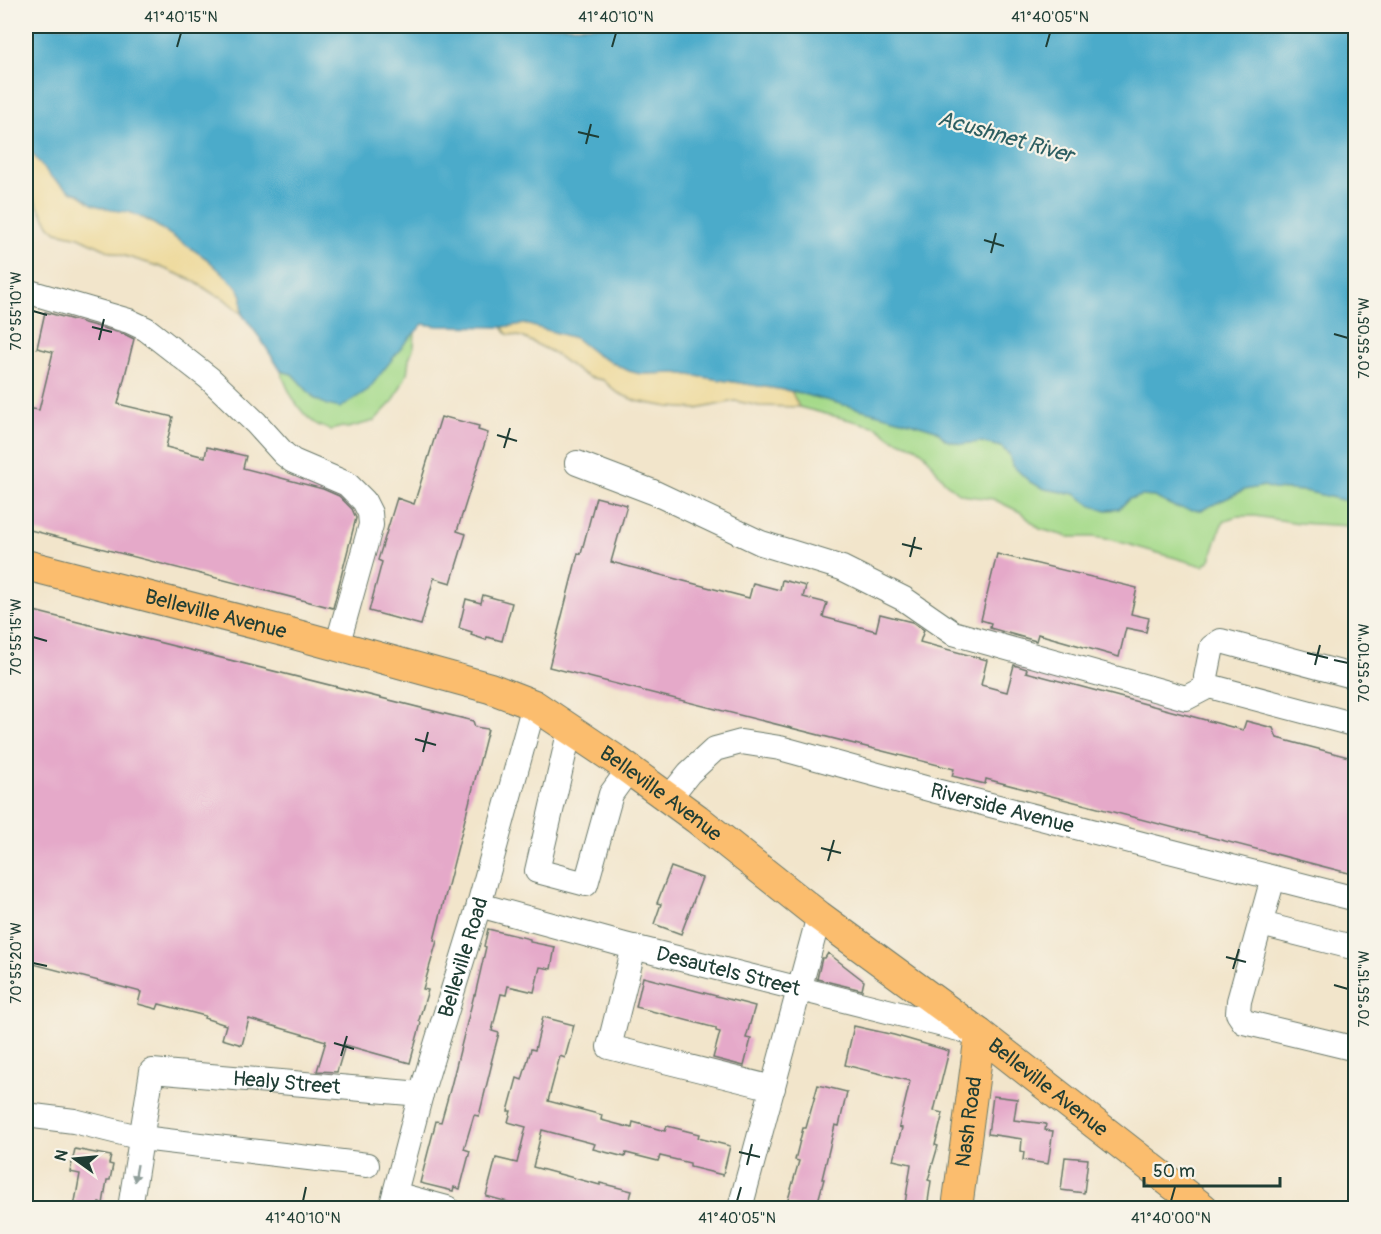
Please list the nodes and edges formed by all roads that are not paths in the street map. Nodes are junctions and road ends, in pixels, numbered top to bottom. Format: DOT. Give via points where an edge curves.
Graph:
graph roads {
  1 [pos="26,291"];
  2 [pos="577,463"];
  3 [pos="26,565"];
  4 [pos="337,646"];
  5 [pos="1356,676"];
  6 [pos="1209,686"];
  7 [pos="534,705"];
  8 [pos="1356,725"];
  9 [pos="570,729"];
  10 [pos="629,769"];
  11 [pos="669,798"];
  12 [pos="1273,878"];
  13 [pos="1356,899"];
  14 [pos="479,905"];
  15 [pos="819,916"];
  16 [pos="1260,924"];
  17 [pos="634,947"];
  18 [pos="1356,948"];
  19 [pos="800,988"];
  20 [pos="980,1034"];
  21 [pos="1356,1049"];
  22 [pos="773,1088"];
  23 [pos="421,1094"];
  24 [pos="26,1115"];
  25 [pos="142,1138"];
  26 [pos="367,1165"];
  27 [pos="393,1201"];
  28 [pos="1194,1205"];
  29 [pos="130,1209"];
  30 [pos="447,1209"];
  31 [pos="740,1209"];
  32 [pos="957,1209"];
  1 -- 4 [label="street" via="146,329 209,378 284,454 348,484 360,496 370,513 371,525"];
  2 -- 6 [label="street" via="653,492 761,543 842,568 904,599 953,633 1186,698"];
  3 -- 4 [label="main road, Belleville Avenue"];
  4 -- 7 [label="main road, Belleville Avenue" via="490,688"];
  5 -- 6 [label="street" via="1221,641 1212,647 1206,677"];
  6 -- 8 [label="street"];
  7 -- 9 [label="main road, Belleville Avenue"];
  7 -- 14 [label="street, Belleville Road"];
  9 -- 10 [label="main road, Belleville Avenue"];
  9 -- 10 [label="street" via="537,871 586,884 611,794"];
  10 -- 11 [label="main road, Belleville Avenue"];
  11 -- 12 [label="street, Riverside Avenue" via="688,773 715,749 741,742 780,748"];
  11 -- 15 [label="main road, Belleville Avenue"];
  12 -- 13 [label="street, Riverside Avenue"];
  12 -- 16 [label="street"];
  14 -- 17 [label="street, Desautels Street"];
  14 -- 23 [label="street, Belleville Road"];
  15 -- 19 [label="street"];
  15 -- 20 [label="main road, Belleville Avenue"];
  16 -- 18 [label="street"];
  16 -- 21 [label="street" via="1239,1001 1238,1013 1244,1022"];
  17 -- 19 [label="street, Desautels Street"];
  17 -- 22 [label="street" via="609,1047"];
  19 -- 20 [label="street, Desautels Street"];
  19 -- 22 [label="street"];
  20 -- 28 [label="main road, Belleville Avenue"];
  20 -- 32 [label="main road, Nash Road"];
  22 -- 31 [label="street"];
  23 -- 25 [label="street, Healy Street" via="152,1071"];
  23 -- 27 [label="street, Belleville Road"];
  24 -- 25 [label="street" via="74,1120"];
  25 -- 26 [label="street"];
  25 -- 29 [label="street, one-way"];
  27 -- 30 [label="street"];
}
